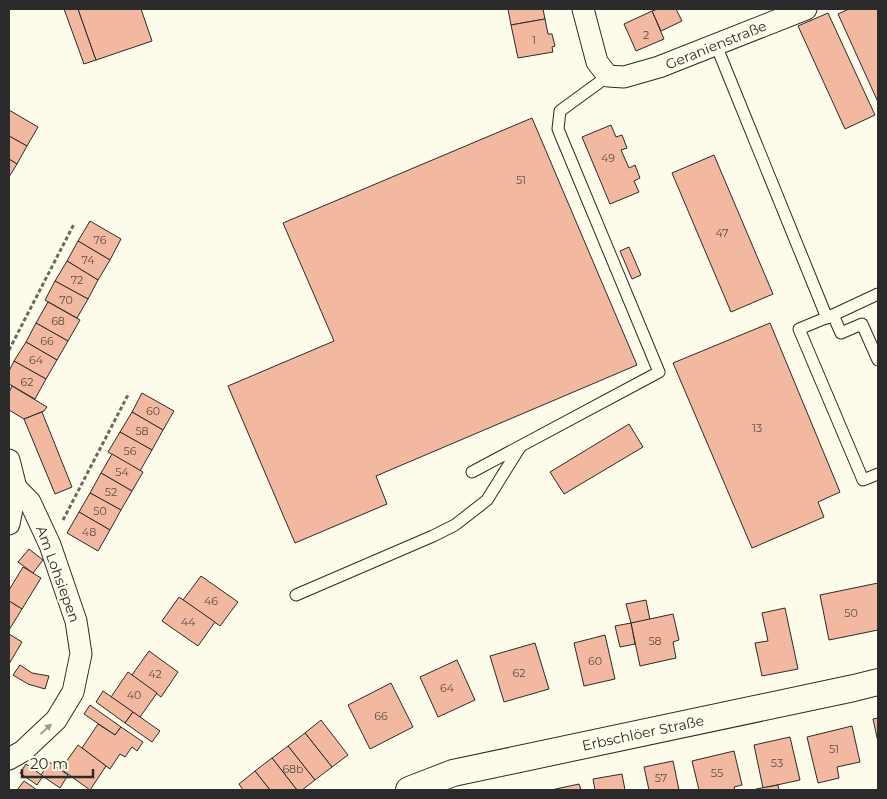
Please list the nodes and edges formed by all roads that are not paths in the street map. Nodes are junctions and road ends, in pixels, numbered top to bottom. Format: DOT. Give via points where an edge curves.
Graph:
graph roads {
  1 [pos="583,9"];
  2 [pos="806,9"];
  3 [pos="716,45"];
  4 [pos="616,77"];
  5 [pos="878,294"];
  6 [pos="830,316"];
  7 [pos="878,360"];
  8 [pos="520,446"];
  9 [pos="9,460"];
  10 [pos="472,472"];
  11 [pos="878,474"];
  12 [pos="16,488"];
  13 [pos="9,524"];
  14 [pos="296,595"];
  15 [pos="878,682"];
  16 [pos="9,759"];
  17 [pos="409,790"];
  1 -- 4 [label="street" via="597,62"];
  2 -- 3 [label="street, Geranienstraße"];
  3 -- 4 [label="street, Geranienstraße" via="659,67"];
  3 -- 6 [label="lane"];
  4 -- 8 [label="lane" via="560,111 558,129 659,372"];
  5 -- 6 [label="lane"];
  6 -- 7 [label="lane" via="841,333 862,324"];
  6 -- 11 [label="lane" via="799,329 863,480"];
  8 -- 10 [label="lane"];
  8 -- 14 [label="lane" via="487,500 455,525"];
  9 -- 12 [label="street, Am Lohsiepen"];
  12 -- 13 [label="street, Am Lohsiepen"];
  16 -- 12 [label="street, Am Lohsiepen, one-way" via="23,751 56,720 73,692 81,654 76,621 50,545 30,502"];
  15 -- 17 [label="street, Erbschlöer Straße" via="454,773"];
}
